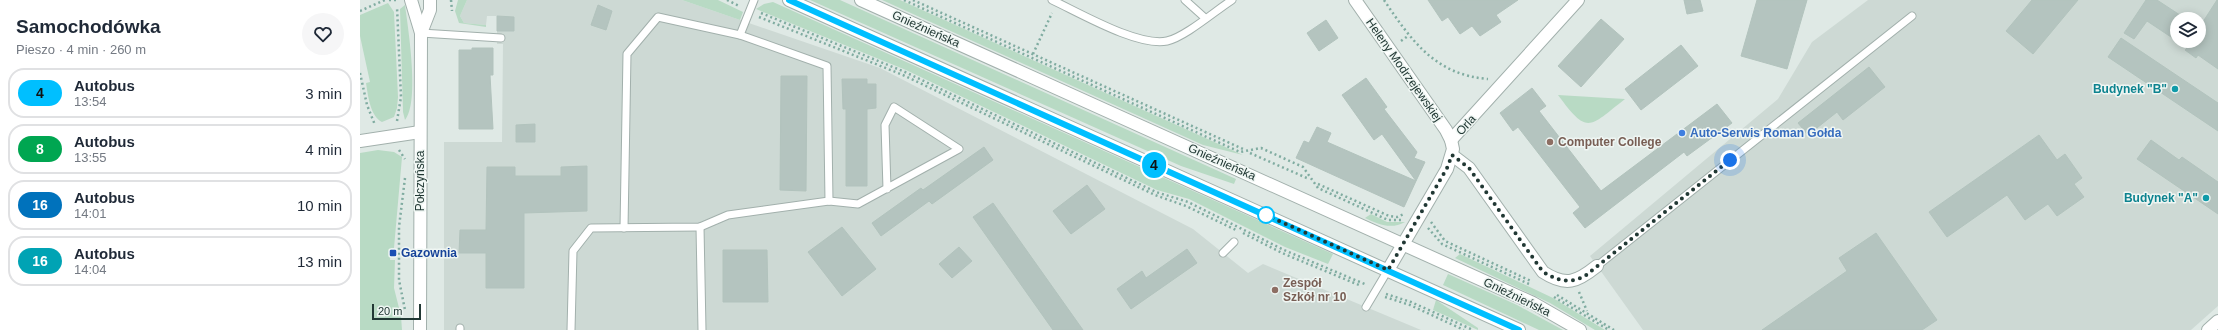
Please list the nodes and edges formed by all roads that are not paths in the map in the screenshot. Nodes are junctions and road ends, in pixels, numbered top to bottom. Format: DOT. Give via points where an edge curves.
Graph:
graph roads {
  1 [pos="411,0"];
  2 [pos="430,0"];
  3 [pos="754,0"];
  4 [pos="789,0"];
  5 [pos="861,0"];
  6 [pos="1185,0"];
  7 [pos="1232,0"];
  8 [pos="1355,0"];
  9 [pos="1578,0"];
  10 [pos="1054,1"];
  11 [pos="1912,16"];
  12 [pos="1204,18"];
  13 [pos="421,32"];
  14 [pos="740,35"];
  15 [pos="501,38"];
  16 [pos="420,132"];
  17 [pos="1451,140"];
  18 [pos="360,141"];
  19 [pos="1452,155"];
  20 [pos="887,189"];
  21 [pos="828,201"];
  22 [pos="700,227"];
  23 [pos="624,228"];
  24 [pos="1234,242"];
  25 [pos="1403,244"];
  26 [pos="1223,252"];
  27 [pos="1597,266"];
  28 [pos="1388,270"];
  29 [pos="1366,307"];
  30 [pos="2218,321"];
  31 [pos="420,330"];
  32 [pos="571,330"];
  33 [pos="702,330"];
  34 [pos="1520,330"];
  35 [pos="1580,330"];
  36 [pos="2208,330"];
  1 -- 13 [label="street, Połczyńska"];
  2 -- 13 [label="street, Połczyńska" via="430,10"];
  3 -- 14 [label="lane"];
  4 -- 28 [label="street"];
  5 -- 25 [label="street, Gnieźnieńska"];
  6 -- 12 [label="lane"];
  7 -- 12 [label="lane"];
  8 -- 17 [label="street, Heleny Modrzejewskiej"];
  9 -- 17 [label="street, Orla"];
  10 -- 12 [label="lane" via="1132,37 1147,40 1166,41 1183,34"];
  11 -- 27 [label="lane"];
  13 -- 15 [label="lane"];
  13 -- 16 [label="street, Połczyńska"];
  14 -- 21 [label="lane" via="827,66"];
  14 -- 23 [label="lane" via="658,17 627,54"];
  16 -- 18 [label="street"];
  16 -- 31 [label="street, Połczyńska"];
  17 -- 19 [label="street, Orla"];
  19 -- 25 [label="street, Orla"];
  19 -- 27 [label="street" via="1469,168 1543,272 1556,280 1575,281"];
  20 -- 20 [label="lane" via="907,178 959,149 894,107 885,125"];
  20 -- 21 [label="lane" via="858,204"];
  21 -- 22 [label="lane" via="728,214"];
  22 -- 23 [label="lane"];
  22 -- 33 [label="lane"];
  23 -- 32 [label="lane" via="591,228 573,251"];
  24 -- 26 [label="lane"];
  25 -- 28 [label="street, Orla"];
  25 -- 35 [label="street, Gnieźnieńska" via="1533,303"];
  28 -- 29 [label="lane"];
  28 -- 34 [label="street"];
  30 -- 36 [label="street"];
}
